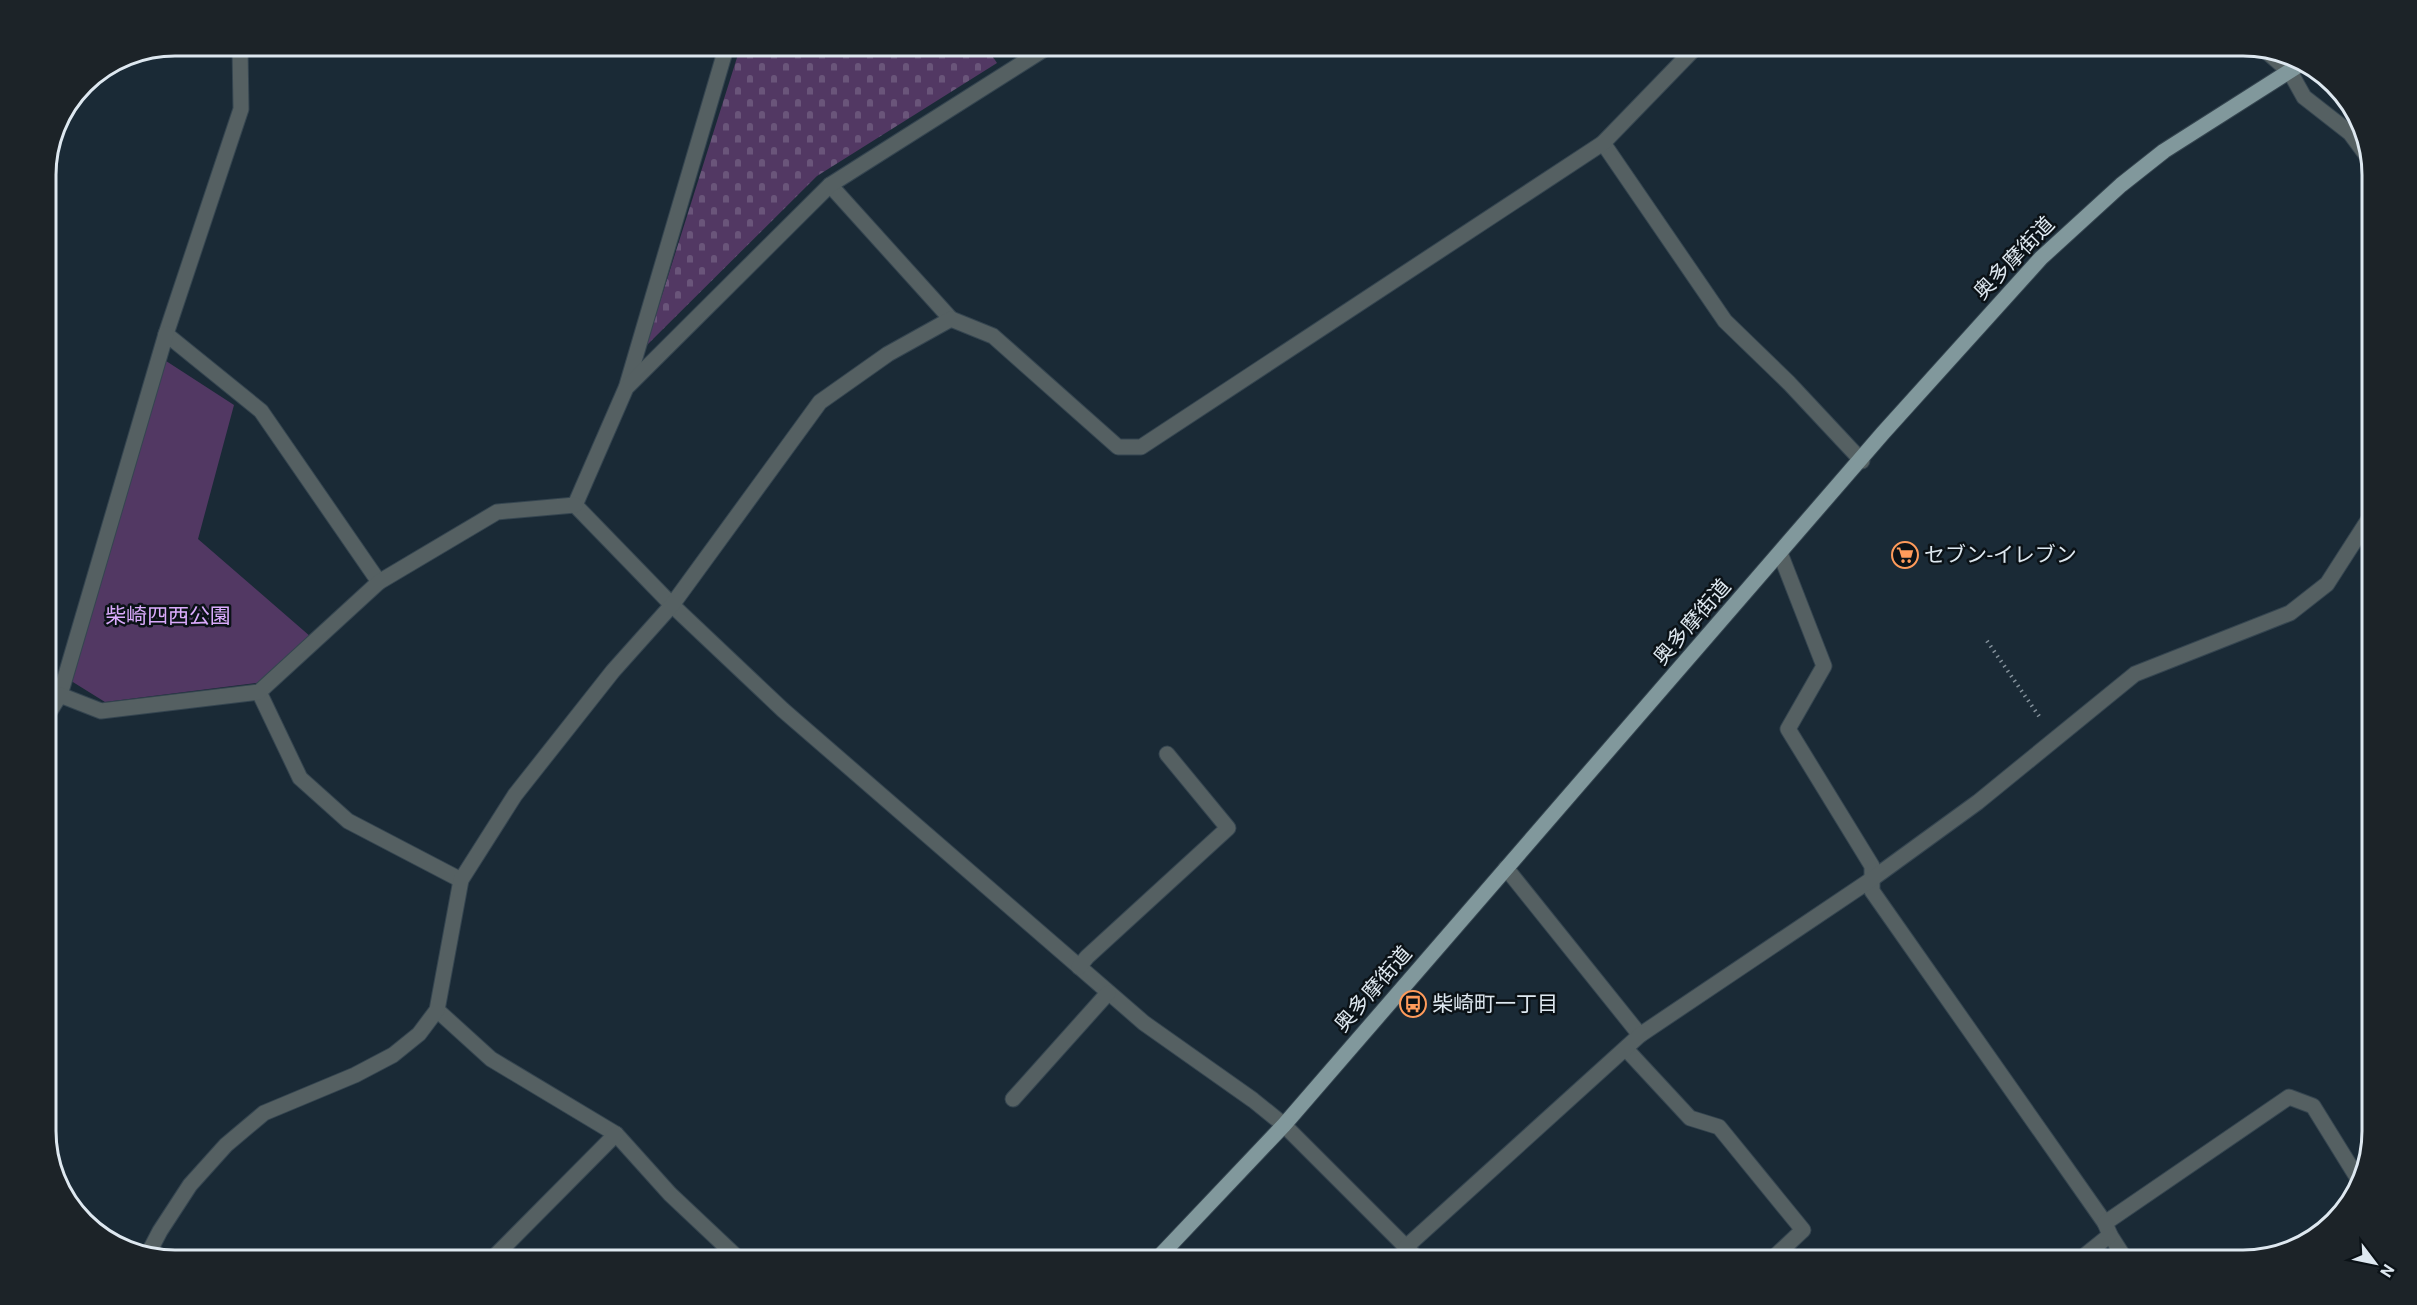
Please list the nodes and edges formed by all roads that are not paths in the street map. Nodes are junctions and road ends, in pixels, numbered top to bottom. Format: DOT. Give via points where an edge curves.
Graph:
graph roads {
  1 [pos="242,56"];
  2 [pos="725,56"];
  3 [pos="1034,56"];
  4 [pos="1687,56"];
  5 [pos="2278,61"];
  6 [pos="2295,68"];
  7 [pos="2290,72"];
  8 [pos="2356,141"];
  9 [pos="1603,143"];
  10 [pos="830,185"];
  11 [pos="951,319"];
  12 [pos="166,334"];
  13 [pos="626,388"];
  14 [pos="1862,461"];
  15 [pos="575,505"];
  16 [pos="2361,531"];
  17 [pos="1780,553"];
  18 [pos="378,582"];
  19 [pos="672,605"];
  20 [pos="258,692"];
  21 [pos="56,693"];
  22 [pos="60,695"];
  23 [pos="56,701"];
  24 [pos="1167,754"];
  25 [pos="1506,868"];
  26 [pos="1872,879"];
  27 [pos="460,880"];
  28 [pos="1079,967"];
  29 [pos="1108,993"];
  30 [pos="437,1011"];
  31 [pos="1640,1035"];
  32 [pos="1626,1049"];
  33 [pos="1013,1099"];
  34 [pos="1284,1125"];
  35 [pos="616,1134"];
  36 [pos="2354,1172"];
  37 [pos="2107,1229"];
  38 [pos="152,1247"];
  39 [pos="1406,1247"];
  40 [pos="501,1250"];
  41 [pos="729,1250"];
  42 [pos="1165,1250"];
  43 [pos="1409,1250"];
  44 [pos="1782,1250"];
  45 [pos="2088,1250"];
  46 [pos="2120,1250"];
  1 -- 12 [label="street" via="241,109"];
  2 -- 13 [label="street"];
  3 -- 10 [label="street"];
  4 -- 9 [label="street"];
  5 -- 7 [label="street"];
  6 -- 7 [label="main road, 奥多摩街道"];
  7 -- 8 [label="street" via="2304,97"];
  7 -- 14 [label="main road, 奥多摩街道" via="2164,151 2079,221 2004,297"];
  9 -- 11 [label="street" via="1141,447 1118,447 993,336"];
  9 -- 14 [label="street" via="1725,321"];
  10 -- 11 [label="street"];
  10 -- 13 [label="street"];
  11 -- 19 [label="street" via="888,354 820,402"];
  12 -- 18 [label="street" via="261,411"];
  12 -- 22 [label="street"];
  13 -- 15 [label="street"];
  14 -- 17 [label="main road, 奥多摩街道"];
  15 -- 18 [label="street" via="497,512"];
  15 -- 19 [label="street"];
  16 -- 26 [label="street" via="2327,584 2290,613 2135,674 1978,802"];
  17 -- 25 [label="main road, 奥多摩街道"];
  17 -- 26 [label="street" via="1824,666 1788,729 1872,866"];
  18 -- 20 [label="street"];
  19 -- 27 [label="street" via="613,671 515,795"];
  19 -- 28 [label="street" via="783,710"];
  20 -- 22 [label="street" via="101,711"];
  20 -- 27 [label="street" via="300,778 348,821"];
  21 -- 22 [label="street"];
  22 -- 23 [label="street"];
  24 -- 28 [label="street" via="1228,828"];
  25 -- 31 [label="street"];
  25 -- 34 [label="main road, 奥多摩街道"];
  26 -- 31 [label="street"];
  26 -- 37 [label="street" via="1872,891"];
  27 -- 30 [label="street"];
  28 -- 29 [label="street"];
  29 -- 33 [label="street"];
  29 -- 34 [label="street"];
  30 -- 35 [label="street" via="491,1059"];
  30 -- 38 [label="street" via="419,1034 393,1055 264,1113 226,1145 190,1185"];
  31 -- 32 [label="street"];
  32 -- 39 [label="street"];
  32 -- 44 [label="street" via="1690,1118 1719,1126 1803,1230"];
  34 -- 39 [label="street"];
  34 -- 42 [label="main road, 奥多摩街道"];
  35 -- 40 [label="street"];
  35 -- 41 [label="street" via="670,1194"];
  36 -- 37 [label="street" via="2313,1106 2289,1097"];
  37 -- 45 [label="street"];
  37 -- 46 [label="street"];
  39 -- 43 [label="street"];
}
